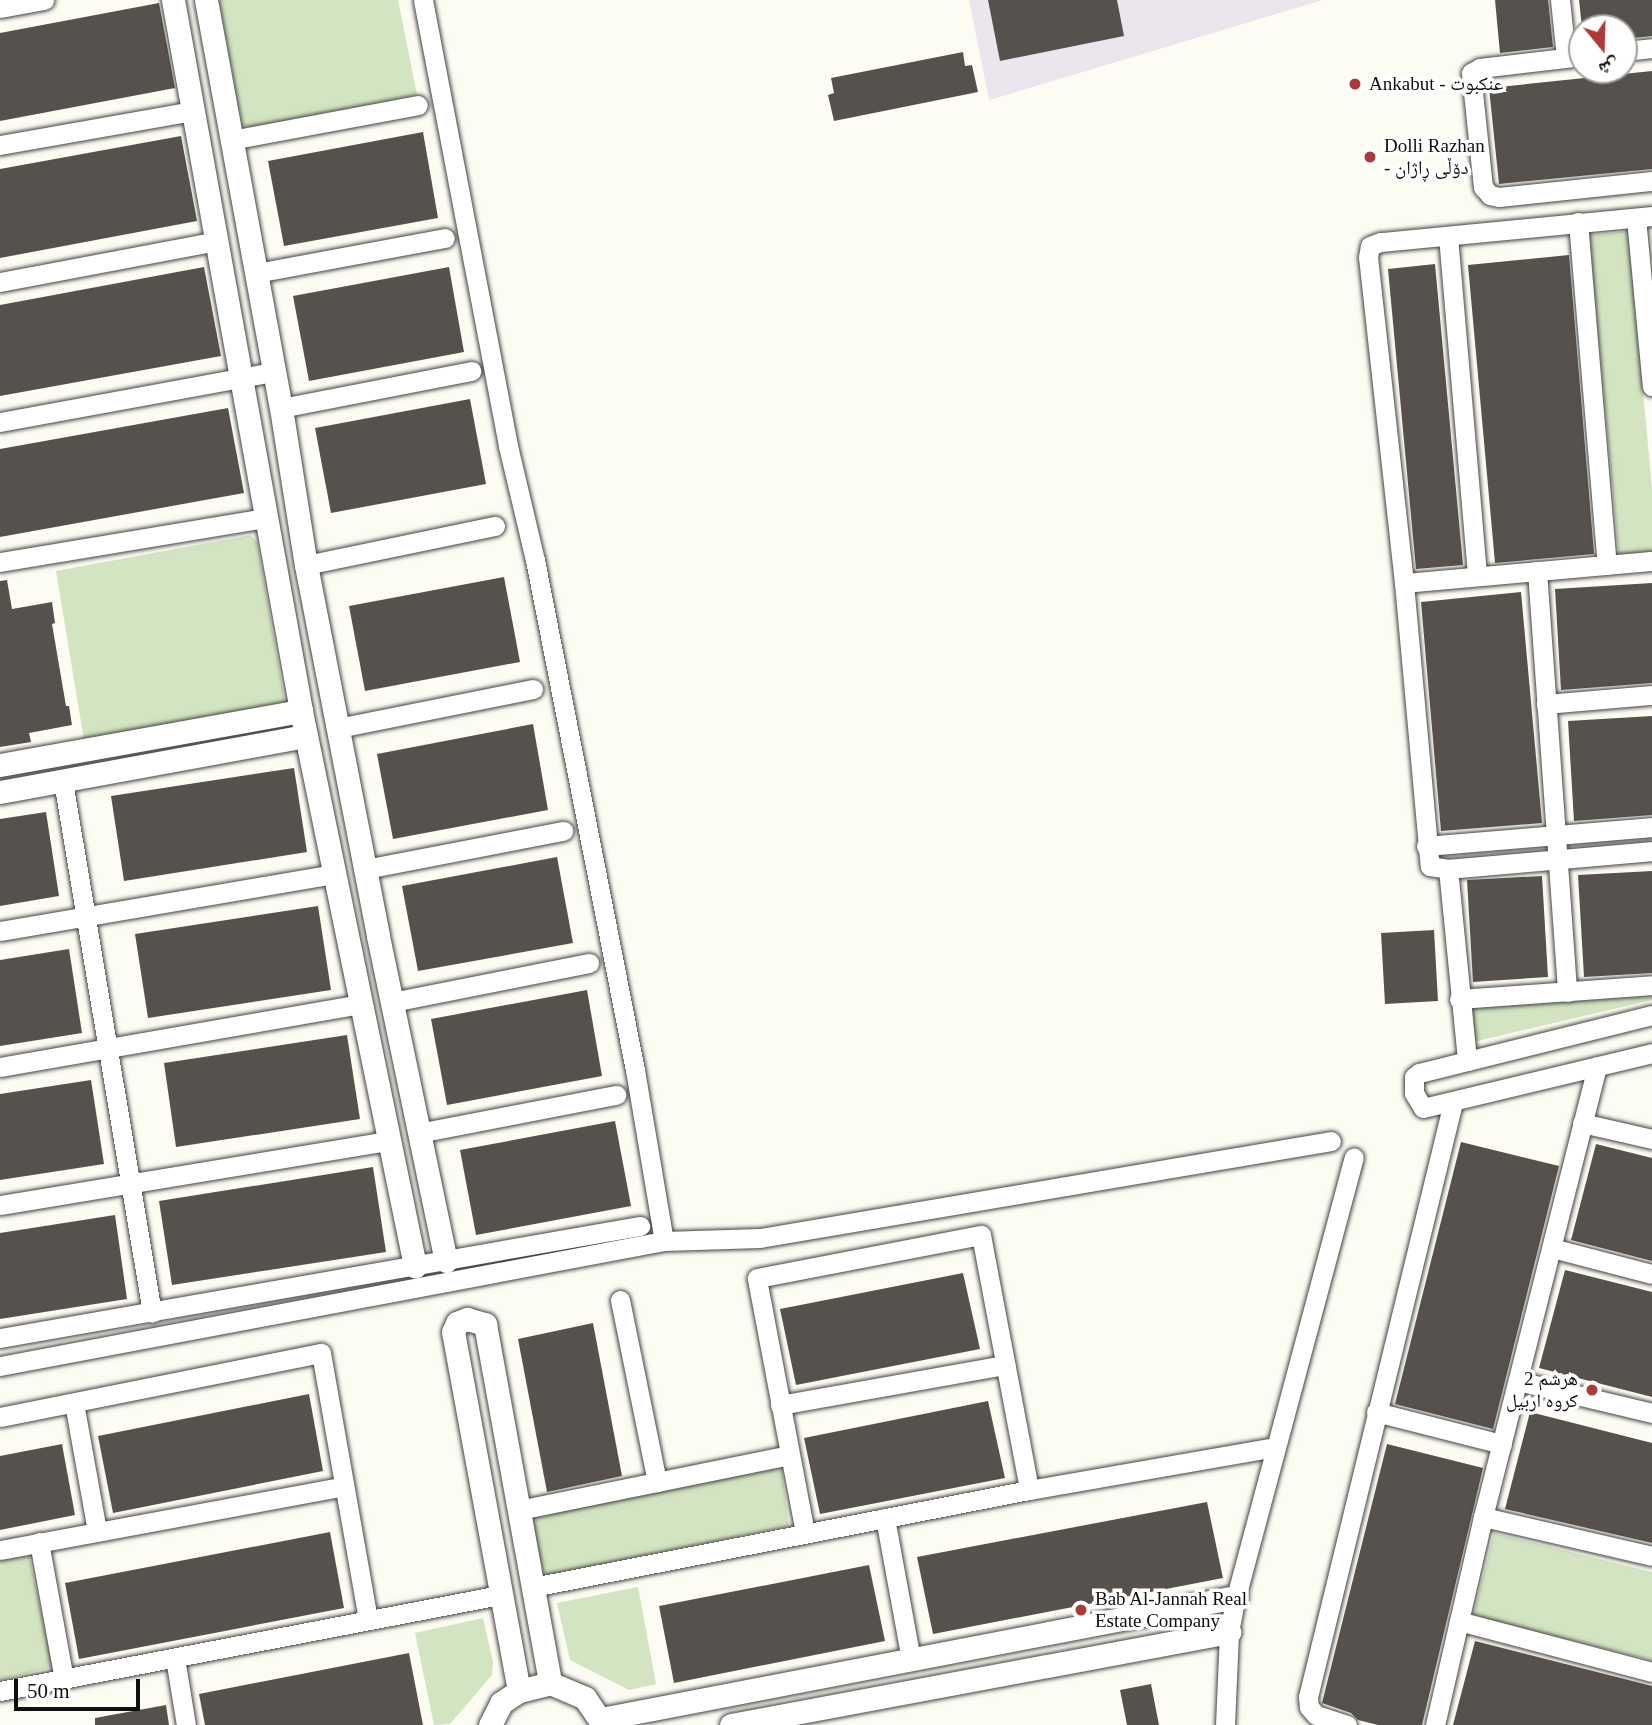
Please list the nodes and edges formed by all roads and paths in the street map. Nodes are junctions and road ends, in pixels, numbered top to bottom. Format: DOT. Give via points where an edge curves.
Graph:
graph roads {
  1 [pos="44,0"];
  2 [pos="173,0"];
  3 [pos="206,0"];
  4 [pos="423,0"];
  5 [pos="1560,0"];
  6 [pos="0,8"];
  7 [pos="1568,33"];
  8 [pos="1568,58"];
  9 [pos="418,104"];
  10 [pos="192,111"];
  11 [pos="231,140"];
  12 [pos="0,145"];
  13 [pos="1652,181"];
  14 [pos="1644,217"];
  15 [pos="1578,222"];
  16 [pos="1448,236"];
  17 [pos="445,238"];
  18 [pos="217,241"];
  19 [pos="256,273"];
  20 [pos="0,282"];
  21 [pos="1650,345"];
  22 [pos="471,371"];
  23 [pos="273,372"];
  24 [pos="242,377"];
  25 [pos="1652,386"];
  26 [pos="281,408"];
  27 [pos="0,422"];
  28 [pos="267,517"];
  29 [pos="495,526"];
  30 [pos="1652,561"];
  31 [pos="0,562"];
  32 [pos="306,565"];
  33 [pos="1607,565"];
  34 [pos="1537,571"];
  35 [pos="1477,575"];
  36 [pos="1404,583"];
  37 [pos="533,689"];
  38 [pos="1652,695"];
  39 [pos="1546,704"];
  40 [pos="301,711"];
  41 [pos="338,728"];
  42 [pos="306,736"];
  43 [pos="0,765"];
  44 [pos="63,781"];
  45 [pos="0,792"];
  46 [pos="1652,827"];
  47 [pos="564,831"];
  48 [pos="1556,836"];
  49 [pos="1426,846"];
  50 [pos="1652,850"];
  51 [pos="1556,858"];
  52 [pos="365,869"];
  53 [pos="1448,869"];
  54 [pos="334,874"];
  55 [pos="85,917"];
  56 [pos="0,931"];
  57 [pos="378,936"];
  58 [pos="348,943"];
  59 [pos="589,963"];
  60 [pos="1652,985"];
  61 [pos="1567,992"];
  62 [pos="1459,999"];
  63 [pos="391,1002"];
  64 [pos="361,1004"];
  65 [pos="1652,1015"];
  66 [pos="107,1050"];
  67 [pos="1652,1053"];
  68 [pos="1466,1061"];
  69 [pos="1597,1066"];
  70 [pos="0,1067"];
  71 [pos="616,1095"];
  72 [pos="1452,1102"];
  73 [pos="1582,1123"];
  74 [pos="418,1133"];
  75 [pos="1652,1139"];
  76 [pos="388,1141"];
  77 [pos="1331,1141"];
  78 [pos="1354,1158"];
  79 [pos="129,1184"];
  80 [pos="0,1205"];
  81 [pos="640,1226"];
  82 [pos="664,1241"];
  83 [pos="1552,1248"];
  84 [pos="446,1261"];
  85 [pos="415,1266"];
  86 [pos="1652,1274"];
  87 [pos="620,1300"];
  88 [pos="152,1313"];
  89 [pos="0,1338"];
  90 [pos="1005,1365"];
  91 [pos="0,1366"];
  92 [pos="1518,1381"];
  93 [pos="74,1403"];
  94 [pos="780,1405"];
  95 [pos="1376,1412"];
  96 [pos="1652,1413"];
  97 [pos="0,1417"];
  98 [pos="1502,1444"];
  99 [pos="1275,1447"];
  100 [pos="789,1455"];
  101 [pos="657,1482"];
  102 [pos="344,1486"];
  103 [pos="1029,1490"];
  104 [pos="519,1510"];
  105 [pos="1483,1517"];
  106 [pos="885,1518"];
  107 [pos="97,1531"];
  108 [pos="805,1533"];
  109 [pos="38,1542"];
  110 [pos="0,1550"];
  111 [pos="1652,1556"];
  112 [pos="533,1587"];
  113 [pos="500,1595"];
  114 [pos="1236,1597"];
  115 [pos="368,1620"];
  116 [pos="1459,1621"];
  117 [pos="1229,1632"];
  118 [pos="175,1658"];
  119 [pos="911,1660"];
  120 [pos="1652,1672"];
  121 [pos="64,1678"];
  122 [pos="550,1683"];
  123 [pos="0,1691"];
  124 [pos="519,1691"];
  125 [pos="602,1722"];
  126 [pos="186,1725"];
  127 [pos="490,1725"];
  128 [pos="731,1725"];
  129 [pos="1225,1725"];
  130 [pos="1347,1725"];
  131 [pos="1436,1725"];
  1 -- 6 [label="street"];
  2 -- 10 [label="street"];
  3 -- 11 [label="street"];
  4 -- 82 [label="street" via="635,1070"];
  5 -- 7 [label="street"];
  8 -- 13 [label="street" via="1480,68 1471,73 1483,187 1499,197"];
  9 -- 11 [label="street"];
  10 -- 12 [label="street"];
  10 -- 18 [label="street"];
  11 -- 19 [label="street"];
  14 -- 15 [label="street"];
  14 -- 21 [label="street"];
  15 -- 16 [label="street"];
  15 -- 33 [label="street"];
  16 -- 35 [label="street"];
  16 -- 36 [label="street" via="1380,242 1370,246 1368,257"];
  17 -- 19 [label="street"];
  18 -- 20 [label="street"];
  18 -- 24 [label="street"];
  19 -- 23 [label="street"];
  21 -- 25 [label="street"];
  22 -- 26 [label="street"];
  23 -- 24 [label="street"];
  23 -- 26 [label="street"];
  24 -- 27 [label="street"];
  24 -- 28 [label="street"];
  26 -- 32 [label="street"];
  28 -- 31 [label="street"];
  28 -- 40 [label="street"];
  29 -- 32 [label="street"];
  30 -- 33 [label="street"];
  32 -- 41 [label="street"];
  33 -- 34 [label="street"];
  34 -- 35 [label="street"];
  34 -- 39 [label="street"];
  35 -- 36 [label="street"];
  36 -- 49 [label="street"];
  37 -- 41 [label="street"];
  38 -- 39 [label="street"];
  39 -- 48 [label="street"];
  40 -- 42 [label="street"];
  40 -- 43 [label="street"];
  41 -- 52 [label="street"];
  42 -- 44 [label="street"];
  42 -- 54 [label="street"];
  44 -- 45 [label="street"];
  44 -- 55 [label="street"];
  46 -- 48 [label="street"];
  47 -- 52 [label="street"];
  48 -- 49 [label="street"];
  48 -- 51 [label="street"];
  49 -- 53 [label="street" via="1432,868"];
  50 -- 51 [label="street"];
  51 -- 53 [label="street"];
  51 -- 61 [label="street"];
  52 -- 57 [label="street"];
  53 -- 62 [label="street"];
  54 -- 55 [label="street"];
  54 -- 58 [label="street"];
  55 -- 56 [label="street"];
  55 -- 66 [label="street"];
  57 -- 58 [label="street"];
  57 -- 63 [label="street"];
  58 -- 64 [label="street"];
  59 -- 63 [label="street"];
  60 -- 61 [label="street"];
  61 -- 62 [label="street"];
  62 -- 68 [label="street"];
  63 -- 74 [label="street"];
  64 -- 66 [label="street"];
  64 -- 76 [label="street"];
  65 -- 68 [label="street"];
  66 -- 70 [label="street"];
  66 -- 79 [label="street"];
  67 -- 69 [label="street"];
  68 -- 72 [label="street" via="1414,1077 1415,1097 1423,1108"];
  69 -- 72 [label="street"];
  69 -- 73 [label="street"];
  71 -- 74 [label="street"];
  72 -- 95 [label="street"];
  73 -- 75 [label="street"];
  73 -- 83 [label="street"];
  74 -- 84 [label="street"];
  76 -- 79 [label="street"];
  76 -- 85 [label="street"];
  77 -- 82 [label="street" via="760,1238"];
  78 -- 99 [label="street"];
  79 -- 80 [label="street"];
  79 -- 88 [label="street"];
  81 -- 84 [label="street"];
  82 -- 91 [label="street"];
  83 -- 86 [label="street"];
  83 -- 92 [label="street"];
  84 -- 85 [label="street"];
  85 -- 88 [label="street"];
  87 -- 101 [label="street"];
  88 -- 89 [label="street"];
  90 -- 94 [label="street"];
  90 -- 94 [label="street" via="981,1235 757,1278"];
  90 -- 103 [label="street"];
  92 -- 96 [label="street"];
  92 -- 98 [label="street"];
  93 -- 97 [label="street"];
  93 -- 102 [label="street" via="321,1353"];
  93 -- 107 [label="street"];
  94 -- 100 [label="street"];
  95 -- 98 [label="street"];
  95 -- 130 [label="street" via="1308,1697 1316,1715"];
  98 -- 105 [label="street"];
  99 -- 103 [label="street"];
  99 -- 114 [label="street"];
  100 -- 101 [label="street"];
  100 -- 108 [label="street"];
  101 -- 104 [label="street"];
  102 -- 107 [label="street"];
  102 -- 115 [label="street"];
  103 -- 106 [label="street"];
  104 -- 112 [label="street"];
  104 -- 113 [label="street" via="485,1324 467,1319 457,1323 453,1332"];
  105 -- 111 [label="street"];
  105 -- 116 [label="street"];
  106 -- 108 [label="street"];
  106 -- 119 [label="street"];
  107 -- 109 [label="street"];
  108 -- 112 [label="street"];
  109 -- 110 [label="street"];
  109 -- 121 [label="street"];
  112 -- 122 [label="street"];
  113 -- 115 [label="street"];
  113 -- 124 [label="street"];
  114 -- 117 [label="street"];
  114 -- 119 [label="street"];
  115 -- 118 [label="street"];
  116 -- 120 [label="street"];
  116 -- 131 [label="street"];
  117 -- 128 [label="street"];
  117 -- 129 [label="street"];
  118 -- 121 [label="street"];
  118 -- 126 [label="street"];
  119 -- 125 [label="street"];
  121 -- 123 [label="street"];
  122 -- 124 [label="street"];
  122 -- 125 [label="street" via="585,1698"];
  124 -- 127 [label="street" via="501,1703"];
}
